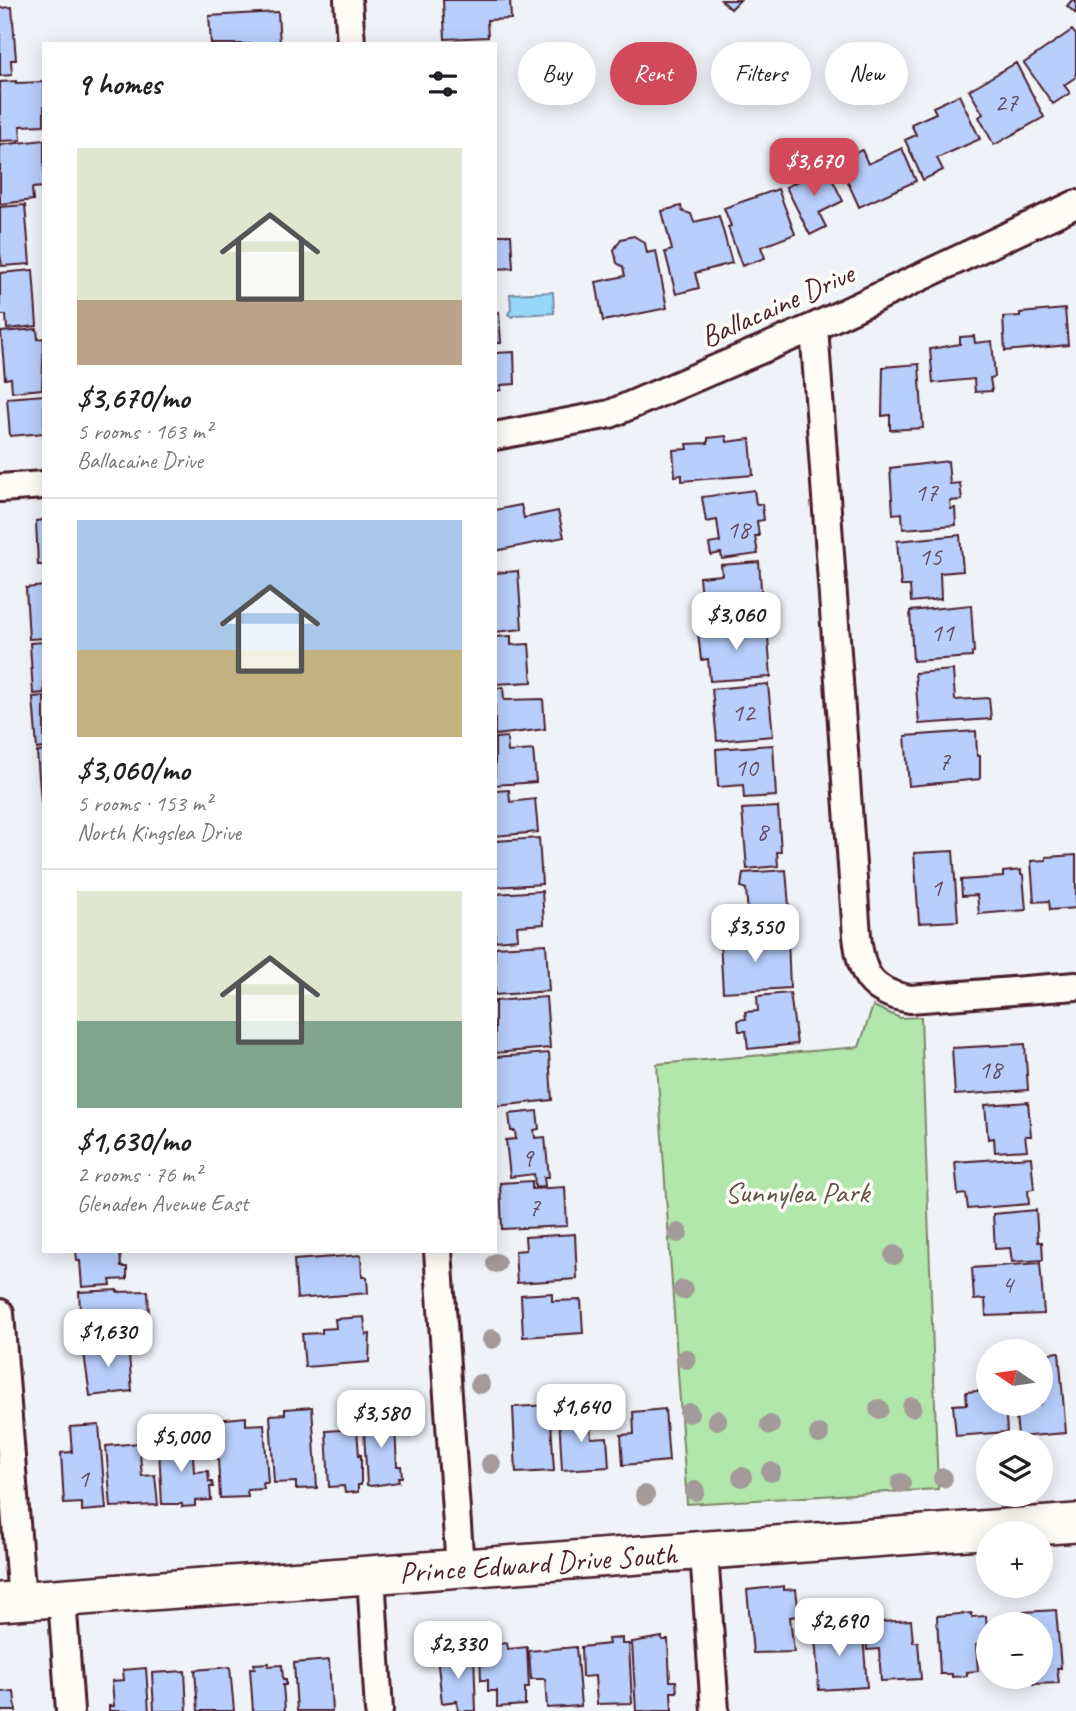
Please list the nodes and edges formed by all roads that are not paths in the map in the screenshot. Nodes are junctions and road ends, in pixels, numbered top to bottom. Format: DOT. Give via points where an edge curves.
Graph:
graph roads {
  1 [pos="348,0"];
  2 [pos="351,42"];
  3 [pos="1076,204"];
  4 [pos="814,327"];
  5 [pos="497,436"];
  6 [pos="42,485"];
  7 [pos="0,488"];
  8 [pos="1076,986"];
  9 [pos="438,1253"];
  10 [pos="0,1313"];
  11 [pos="1076,1523"];
  12 [pos="704,1552"];
  13 [pos="460,1568"];
  14 [pos="371,1574"];
  15 [pos="62,1598"];
  16 [pos="11,1601"];
  17 [pos="70,1711"];
  18 [pos="379,1711"];
  19 [pos="715,1711"];
  1 -- 2 [label="street"];
  3 -- 4 [label="street, Ballacaine Drive"];
  4 -- 5 [label="street, Ballacaine Drive" via="610,414"];
  4 -- 8 [label="street" via="858,936 866,975 884,992 910,999"];
  6 -- 7 [label="street"];
  9 -- 13 [label="street"];
  10 -- 16 [label="street"];
  11 -- 12 [label="street, Prince Edward Drive South"];
  12 -- 13 [label="street, Prince Edward Drive South"];
  12 -- 19 [label="street"];
  13 -- 14 [label="street, Prince Edward Drive South"];
  14 -- 15 [label="street, Prince Edward Drive South"];
  14 -- 18 [label="street"];
  15 -- 16 [label="street, Prince Edward Drive South"];
  15 -- 17 [label="street"];
}
